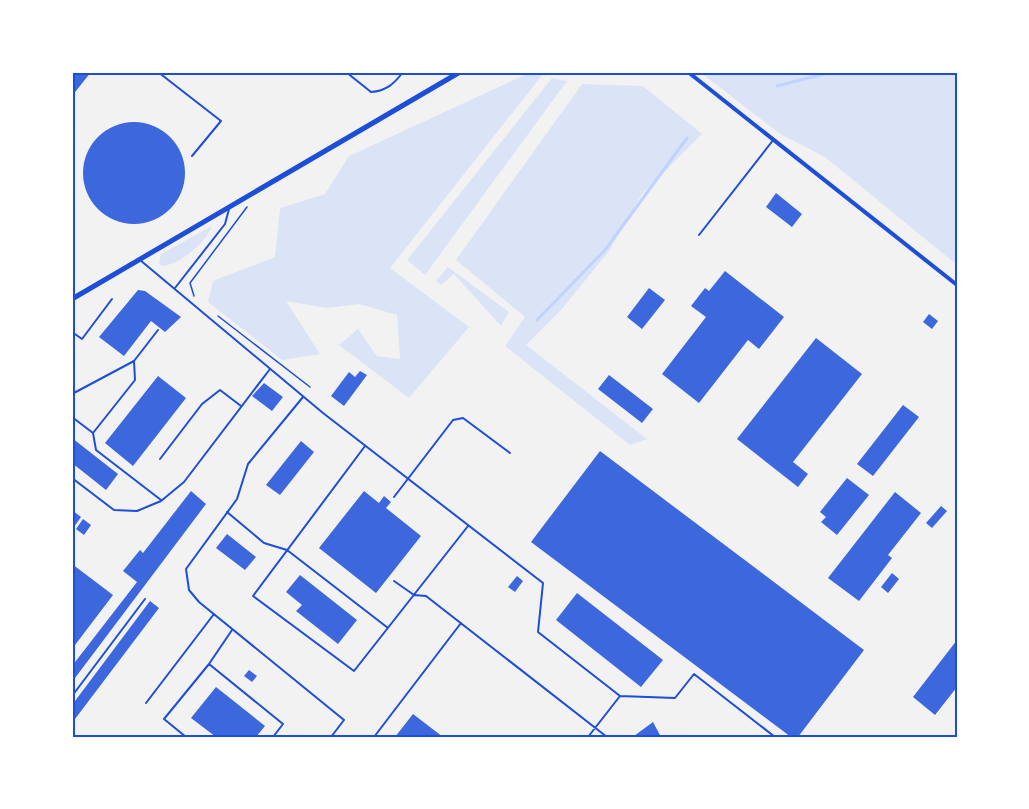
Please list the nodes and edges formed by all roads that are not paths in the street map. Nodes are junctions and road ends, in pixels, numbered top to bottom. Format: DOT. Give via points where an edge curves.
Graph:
graph roads {
  1 [pos="158,72"];
  2 [pos="346,72"];
  3 [pos="403,72"];
  4 [pos="460,72"];
  5 [pos="688,72"];
  6 [pos="774,140"];
  7 [pos="192,156"];
  8 [pos="229,208"];
  9 [pos="699,235"];
  10 [pos="138,259"];
  11 [pos="957,285"];
  12 [pos="175,288"];
  13 [pos="72,298"];
  14 [pos="112,299"];
  15 [pos="159,330"];
  16 [pos="72,332"];
  17 [pos="134,361"];
  18 [pos="270,369"];
  19 [pos="72,393"];
  20 [pos="304,396"];
  21 [pos="241,406"];
  22 [pos="72,417"];
  23 [pos="93,433"];
  24 [pos="365,446"];
  25 [pos="510,453"];
  26 [pos="160,459"];
  27 [pos="72,478"];
  28 [pos="407,478"];
  29 [pos="394,497"];
  30 [pos="161,501"];
  31 [pos="227,512"];
  32 [pos="469,526"];
  33 [pos="287,550"];
  34 [pos="394,581"];
  35 [pos="414,595"];
  36 [pos="145,599"];
  37 [pos="214,614"];
  38 [pos="461,624"];
  39 [pos="388,628"];
  40 [pos="232,630"];
  41 [pos="209,664"];
  42 [pos="72,696"];
  43 [pos="620,696"];
  44 [pos="146,703"];
  45 [pos="595,728"];
  46 [pos="186,737"];
  47 [pos="273,737"];
  48 [pos="331,737"];
  49 [pos="374,737"];
  50 [pos="588,737"];
  51 [pos="607,737"];
  52 [pos="775,737"];
  1 -- 7 [label="lane" via="220,121"];
  2 -- 3 [label="lane" via="371,92 393,84"];
  4 -- 8 [label="street"];
  5 -- 6 [label="street"];
  6 -- 9 [label="lane"];
  6 -- 11 [label="street"];
  8 -- 10 [label="street"];
  8 -- 12 [label="lane" via="225,224"];
  10 -- 12 [label="lane"];
  10 -- 13 [label="street"];
  12 -- 18 [label="lane"];
  14 -- 16 [label="lane" via="82,339"];
  15 -- 17 [label="lane"];
  17 -- 19 [label="lane"];
  17 -- 23 [label="lane" via="135,380"];
  18 -- 20 [label="lane"];
  18 -- 21 [label="lane"];
  20 -- 24 [label="lane"];
  20 -- 31 [label="lane" via="248,464 237,499"];
  21 -- 26 [label="lane" via="220,390 202,404"];
  21 -- 30 [label="lane" via="184,482"];
  22 -- 23 [label="lane"];
  23 -- 30 [label="lane" via="96,450"];
  24 -- 28 [label="lane"];
  24 -- 33 [label="lane"];
  25 -- 28 [label="lane" via="463,418 453,420"];
  27 -- 30 [label="lane" via="114,510 137,511"];
  28 -- 29 [label="lane"];
  28 -- 32 [label="lane"];
  31 -- 33 [label="lane" via="264,543"];
  31 -- 37 [label="lane" via="186,569 189,590"];
  32 -- 35 [label="lane"];
  32 -- 43 [label="lane" via="543,583 538,632"];
  33 -- 39 [label="lane"];
  33 -- 39 [label="lane" via="253,596 354,671"];
  34 -- 35 [label="lane"];
  35 -- 38 [label="lane" via="426,596"];
  35 -- 39 [label="lane"];
  36 -- 42 [label="lane"];
  37 -- 40 [label="lane"];
  37 -- 44 [label="lane"];
  38 -- 45 [label="lane"];
  38 -- 49 [label="lane"];
  40 -- 41 [label="lane"];
  40 -- 48 [label="lane" via="344,720"];
  41 -- 46 [label="lane" via="164,719"];
  41 -- 47 [label="lane" via="283,724"];
  43 -- 45 [label="lane"];
  43 -- 52 [label="lane" via="675,698 694,674"];
  45 -- 50 [label="lane"];
  45 -- 51 [label="lane"];
}
